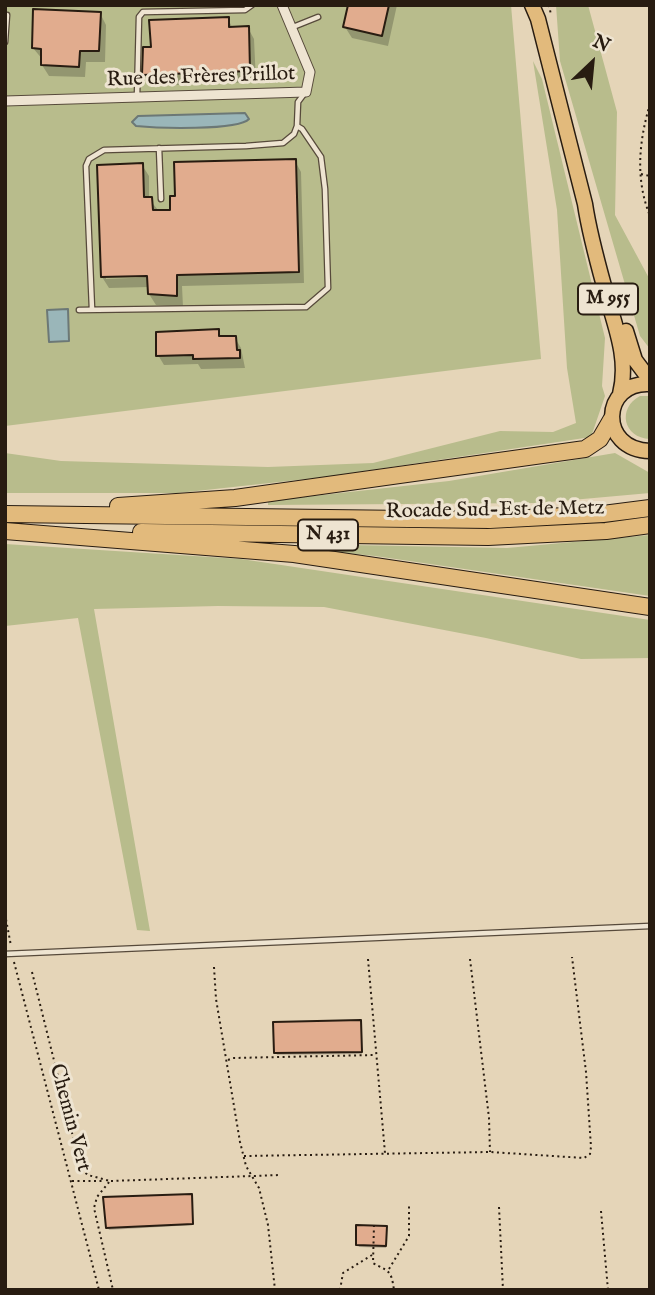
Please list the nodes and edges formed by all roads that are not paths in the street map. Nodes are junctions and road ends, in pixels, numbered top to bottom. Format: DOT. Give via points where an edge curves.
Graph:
graph roads {
  1 [pos="251,5"];
  2 [pos="282,5"];
  3 [pos="532,5"];
  4 [pos="539,12"];
  5 [pos="7,15"];
  6 [pos="318,17"];
  7 [pos="292,27"];
  8 [pos="5,42"];
  9 [pos="306,92"];
  10 [pos="137,98"];
  11 [pos="5,101"];
  12 [pos="297,126"];
  13 [pos="159,148"];
  14 [pos="161,200"];
  15 [pos="585,204"];
  16 [pos="92,309"];
  17 [pos="79,310"];
  18 [pos="650,382"];
  19 [pos="620,394"];
  20 [pos="611,420"];
  21 [pos="646,453"];
  22 [pos="650,508"];
  23 [pos="6,522"];
  24 [pos="650,525"];
  25 [pos="650,607"];
  26 [pos="650,926"];
  27 [pos="5,954"];
  1 -- 10 [label="lane" via="245,10 143,12 139,17"];
  2 -- 7 [label="street, Rue des Frères Prillot"];
  3 -- 4 [label="main road, M 955"];
  4 -- 15 [label="main road, M 955"];
  5 -- 8 [label="lane"];
  6 -- 7 [label="lane"];
  7 -- 9 [label="street, Rue des Frères Prillot" via="310,72"];
  9 -- 10 [label="street, Rue des Frères Prillot"];
  9 -- 12 [label="lane" via="298,102"];
  10 -- 11 [label="street, Rue des Frères Prillot"];
  12 -- 13 [label="lane" via="283,143"];
  12 -- 16 [label="lane" via="321,157 328,288 306,307"];
  13 -- 14 [label="lane"];
  13 -- 16 [label="lane" via="104,150 86,166"];
  15 -- 18 [label="main road, M 955" via="635,360"];
  15 -- 19 [label="main road, M 955" via="621,349 624,373"];
  16 -- 17 [label="lane"];
  18 -- 19 [label="main road"];
  19 -- 20 [label="main road"];
  20 -- 21 [label="main road" via="620,440"];
  20 -- 23 [label="highway" via="594,444 552,455 235,498"];
  22 -- 23 [label="highway, Rocade Sud-Est de Metz / N 431" via="490,520"];
  23 -- 24 [label="highway, Rocade Sud-Est de Metz / N 431" via="488,537"];
  23 -- 25 [label="highway" via="294,554"];
  26 -- 27 [label="lane"];
}
